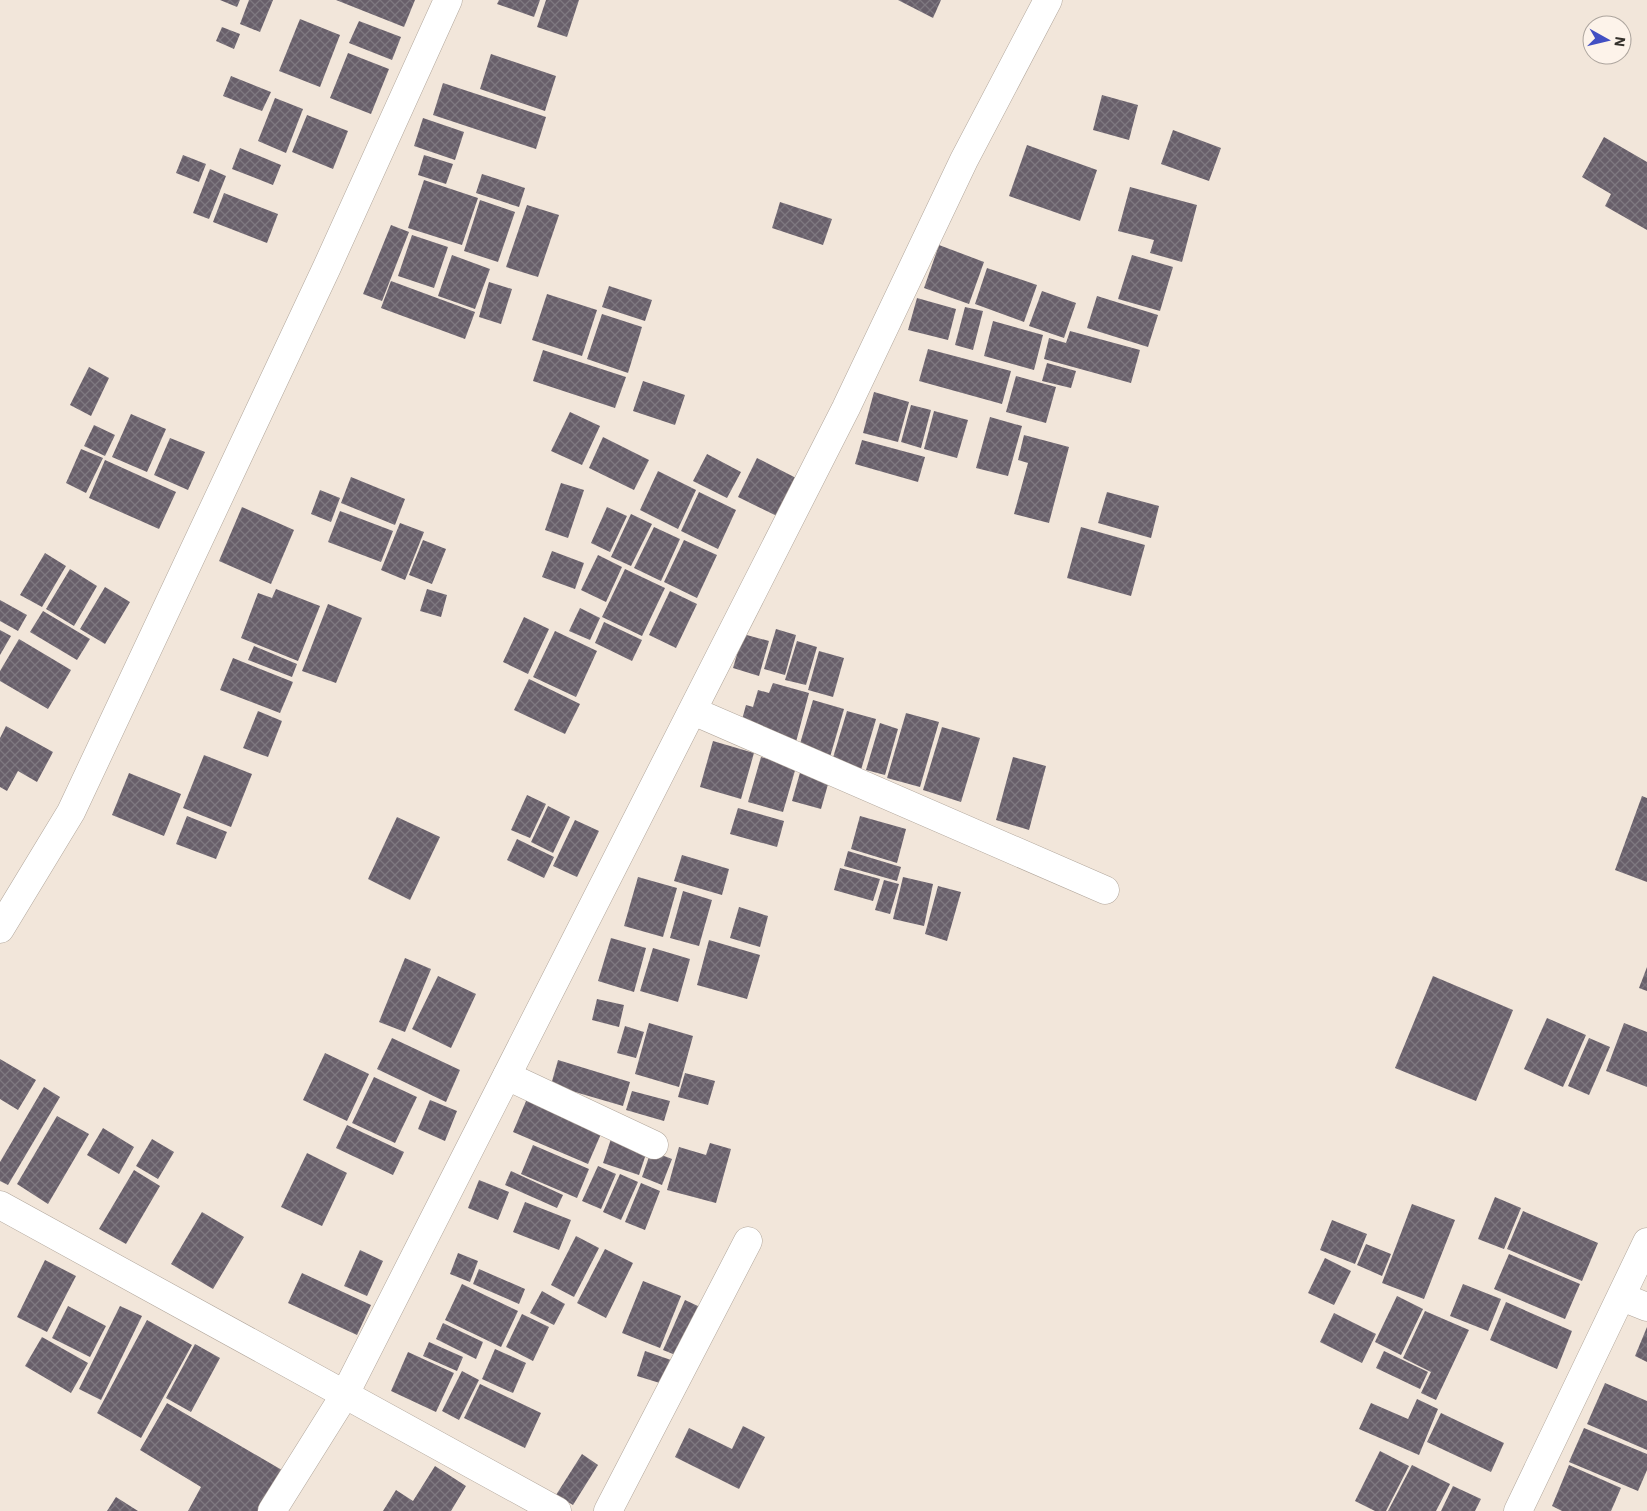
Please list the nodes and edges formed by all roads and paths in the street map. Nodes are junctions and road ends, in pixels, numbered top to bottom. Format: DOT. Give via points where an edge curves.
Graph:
graph roads {
  1 [pos="448,0"];
  2 [pos="1048,0"];
  3 [pos="693,711"];
  4 [pos="1106,890"];
  5 [pos="0,930"];
  6 [pos="507,1076"];
  7 [pos="654,1145"];
  8 [pos="0,1205"];
  9 [pos="748,1241"];
  10 [pos="1647,1242"];
  11 [pos="1622,1297"];
  12 [pos="1647,1307"];
  13 [pos="344,1396"];
  14 [pos="272,1511"];
  15 [pos="557,1511"];
  16 [pos="608,1511"];
  17 [pos="1518,1511"];
  1 -- 5 [label="street" via="327,268 71,812"];
  2 -- 3 [label="street" via="964,160 846,408"];
  3 -- 4 [label="street"];
  3 -- 6 [label="street"];
  6 -- 7 [label="street"];
  6 -- 13 [label="street"];
  8 -- 13 [label="street"];
  9 -- 16 [label="street"];
  10 -- 11 [label="street"];
  11 -- 12 [label="street"];
  11 -- 17 [label="street"];
  13 -- 14 [label="street"];
  13 -- 15 [label="street"];
}
